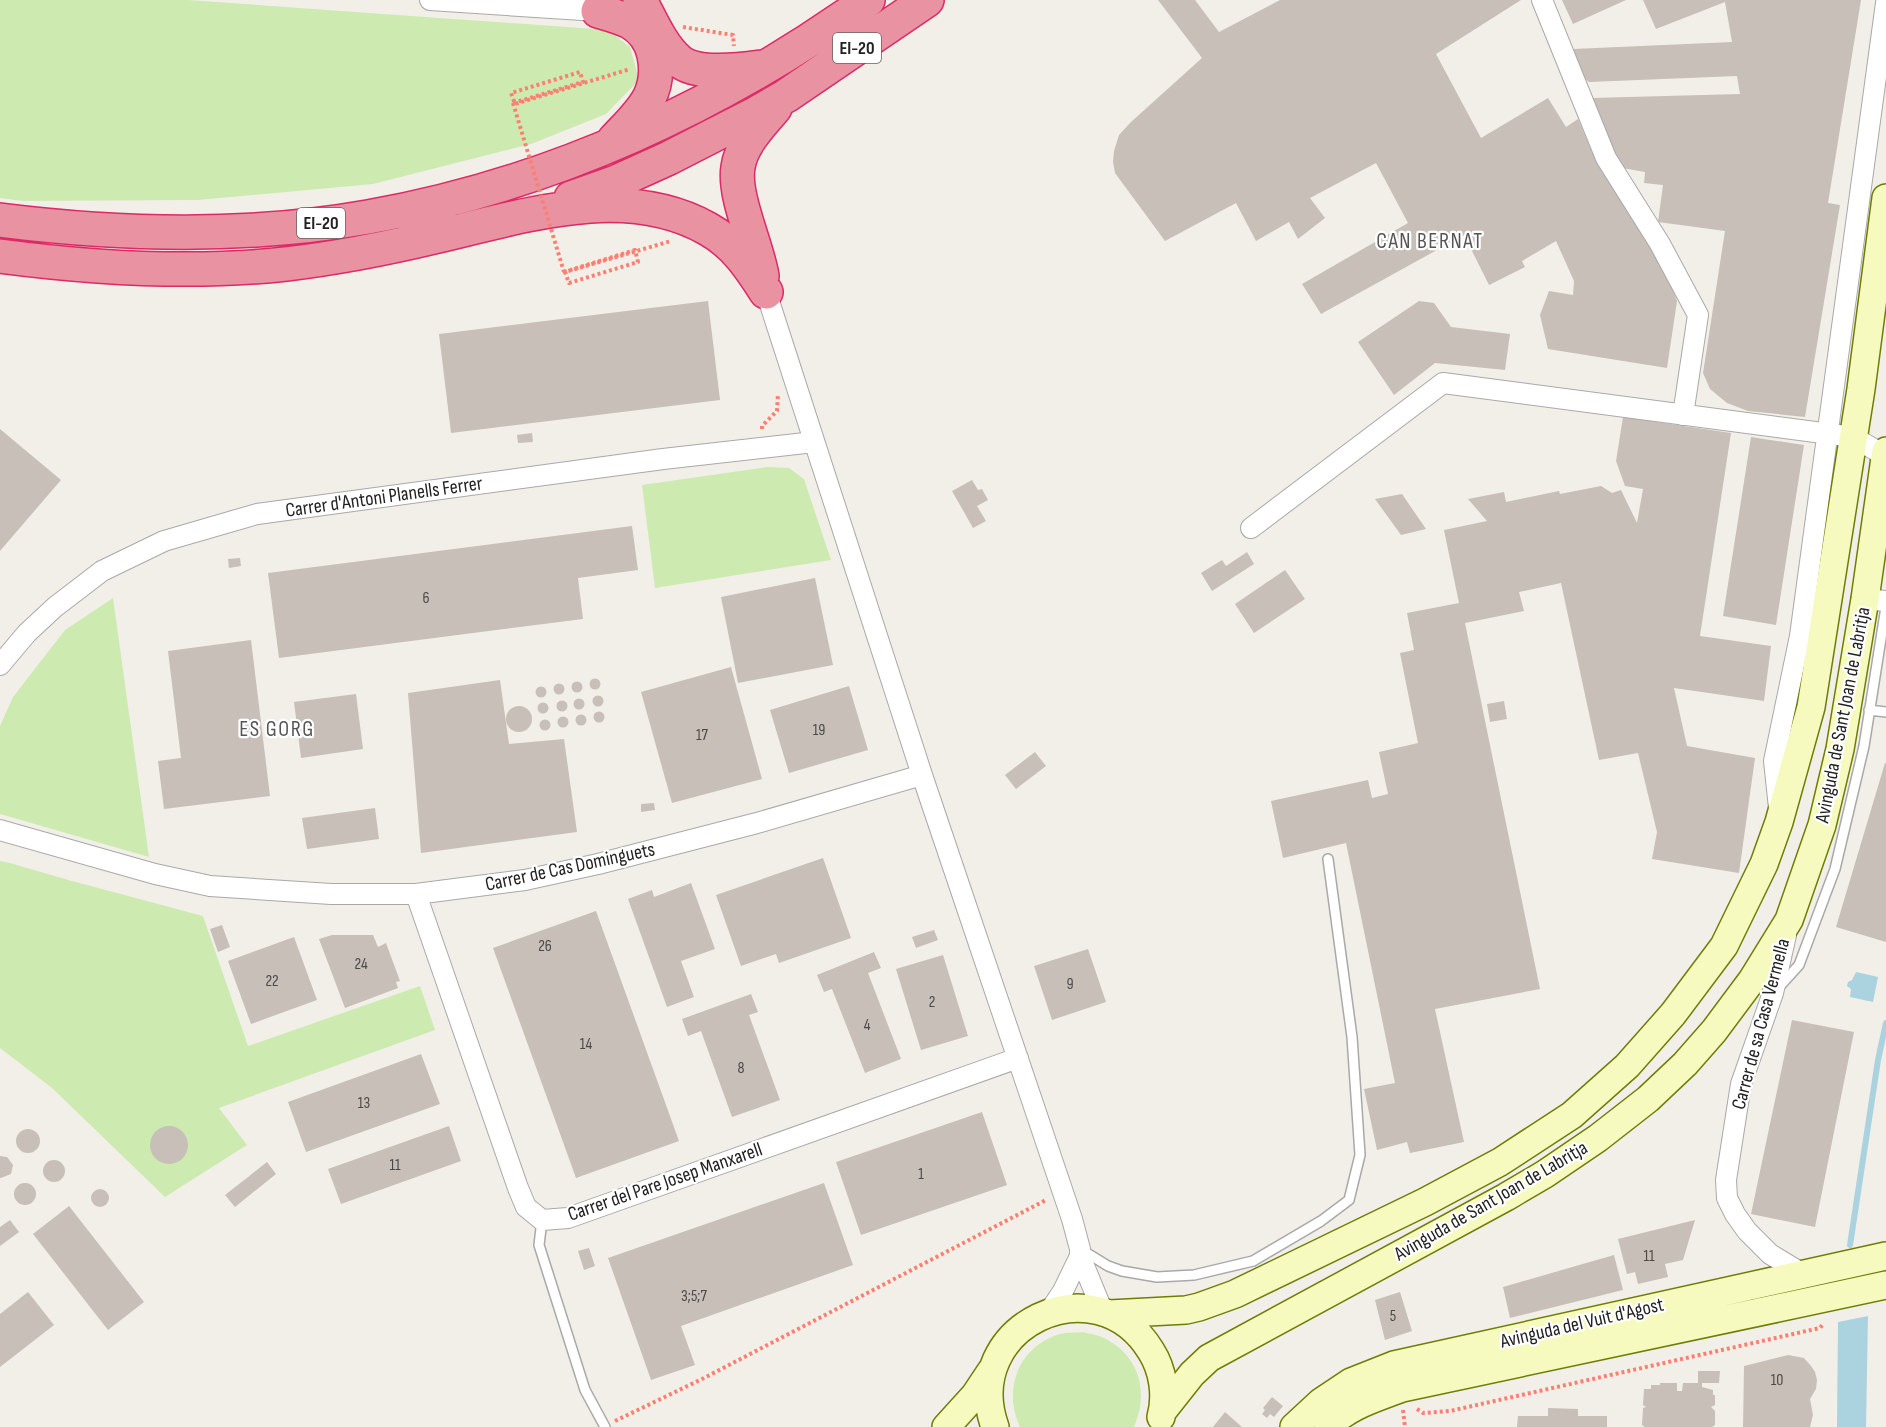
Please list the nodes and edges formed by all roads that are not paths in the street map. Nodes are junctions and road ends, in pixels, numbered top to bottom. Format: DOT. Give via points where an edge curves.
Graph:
graph roads {
  1 [pos="430,0"];
  2 [pos="640,0"];
  3 [pos="868,0"];
  4 [pos="927,0"];
  5 [pos="1542,0"];
  6 [pos="1886,3"];
  7 [pos="607,5"];
  8 [pos="769,66"];
  9 [pos="786,96"];
  10 [pos="605,149"];
  11 [pos="1886,198"];
  12 [pos="522,216"];
  13 [pos="0,220"];
  14 [pos="0,256"];
  15 [pos="766,292"];
  16 [pos="1683,415"];
  17 [pos="1827,434"];
  18 [pos="1853,437"];
  19 [pos="814,441"];
  20 [pos="1886,455"];
  21 [pos="1251,528"];
  22 [pos="1879,602"];
  23 [pos="1,662"];
  24 [pos="1869,710"];
  25 [pos="1886,712"];
  26 [pos="922,775"];
  27 [pos="1781,818"];
  28 [pos="0,830"];
  29 [pos="1329,859"];
  30 [pos="416,894"];
  31 [pos="1789,920"];
  32 [pos="1773,993"];
  33 [pos="1018,1058"];
  34 [pos="542,1220"];
  35 [pos="1080,1252"];
  36 [pos="1886,1256"];
  37 [pos="1803,1274"];
  38 [pos="1886,1284"];
  39 [pos="1049,1312"];
  40 [pos="1106,1313"];
  41 [pos="993,1367"];
  42 [pos="1161,1421"];
  43 [pos="605,1427"];
  44 [pos="946,1427"];
  45 [pos="995,1427"];
  46 [pos="1294,1427"];
  47 [pos="1328,1427"];
  1 -- 7 [label="street"];
  2 -- 8 [label="highway" via="665,45 679,61 702,69"];
  3 -- 8 [label="highway, EI-20"];
  4 -- 9 [label="highway, EI-20"];
  5 -- 16 [label="street" via="1606,158 1660,244 1698,315"];
  6 -- 17 [label="street, Avinguda de Sant Joan de Labritja"];
  7 -- 10 [label="highway" via="643,31 653,49 657,71 646,104"];
  8 -- 10 [label="highway, EI-20"];
  9 -- 12 [label="highway, EI-20" via="669,158"];
  9 -- 15 [label="highway" via="751,139 738,167 739,195"];
  10 -- 13 [label="highway, EI-20" via="425,205 296,226 206,231 107,230"];
  11 -- 18 [label="main road, Avinguda de Sant Joan de Labritja"];
  12 -- 14 [label="highway, EI-20" via="375,250 285,264 202,268 108,266"];
  12 -- 15 [label="highway" via="592,206 632,206 674,214 736,249"];
  15 -- 19 [label="street"];
  16 -- 17 [label="street"];
  16 -- 21 [label="street" via="1443,382"];
  17 -- 18 [label="street"];
  17 -- 27 [label="street, Avinguda de Sant Joan de Labritja" via="1800,636 1774,761"];
  18 -- 20 [label="street"];
  18 -- 27 [label="main road, Avinguda de Sant Joan de Labritja" via="1811,707"];
  19 -- 23 [label="street, Carrer d'Antoni Planells Ferrer" via="257,514 164,541 102,571 34,627"];
  19 -- 26 [label="street"];
  20 -- 22 [label="main road, Avinguda de Sant Joan de Labritja"];
  22 -- 24 [label="lane, Avinguda de Sant Joan de Labritja"];
  22 -- 31 [label="main road, Avinguda de Sant Joan de Labritja" via="1822,825"];
  24 -- 25 [label="lane"];
  24 -- 32 [label="lane, Avinguda de Sant Joan de Labritja" via="1835,869 1799,965"];
  26 -- 30 [label="street, Carrer de Cas Dominguets" via="598,864 525,880"];
  26 -- 33 [label="street"];
  27 -- 40 [label="main road, Avinguda de Sant Joan de Labritja" via="1764,864 1724,946 1673,1014 1627,1066 1572,1115 1500,1162 1425,1202 1235,1294 1186,1310"];
  28 -- 30 [label="street, Carrer de Cas Dominguets" via="210,886 331,894"];
  29 -- 35 [label="lane" via="1352,1036 1360,1155 1349,1200 1253,1261 1194,1275 1156,1276 1122,1270"];
  30 -- 34 [label="street, Carrer del Pare Josep Manxarell" via="518,1188 526,1207"];
  31 -- 32 [label="street, Carrer de sa Casa Vermella"];
  31 -- 42 [label="main road, Avinguda de Sant Joan de Labritja" via="1714,1031 1648,1099 1545,1174 1209,1359 1192,1374"];
  32 -- 37 [label="street, Carrer de sa Casa Vermella" via="1741,1084 1726,1189 1731,1206 1747,1231 1770,1254"];
  33 -- 34 [label="street, Carrer del Pare Josep Manxarell" via="568,1218"];
  33 -- 35 [label="street"];
  34 -- 43 [label="lane" via="539,1245 585,1390"];
  35 -- 39 [label="street"];
  35 -- 40 [label="street"];
  36 -- 37 [label="main road, Avinguda del Vuit d'Agost"];
  37 -- 46 [label="main road, Avinguda del Vuit d'Agost" via="1394,1365 1351,1382"];
  38 -- 47 [label="main road, Avinguda del Vuit d'Agost" via="1402,1388 1365,1401 1337,1417"];
  39 -- 40 [label="main road, Avinguda de Sant Joan de Labritja" via="1083,1308"];
  39 -- 41 [label="main road" via="1015,1333"];
  40 -- 42 [label="main road" via="1133,1329 1155,1358 1164,1394"];
  41 -- 44 [label="main road" via="975,1395"];
  41 -- 45 [label="main road" via="989,1400"];
}
